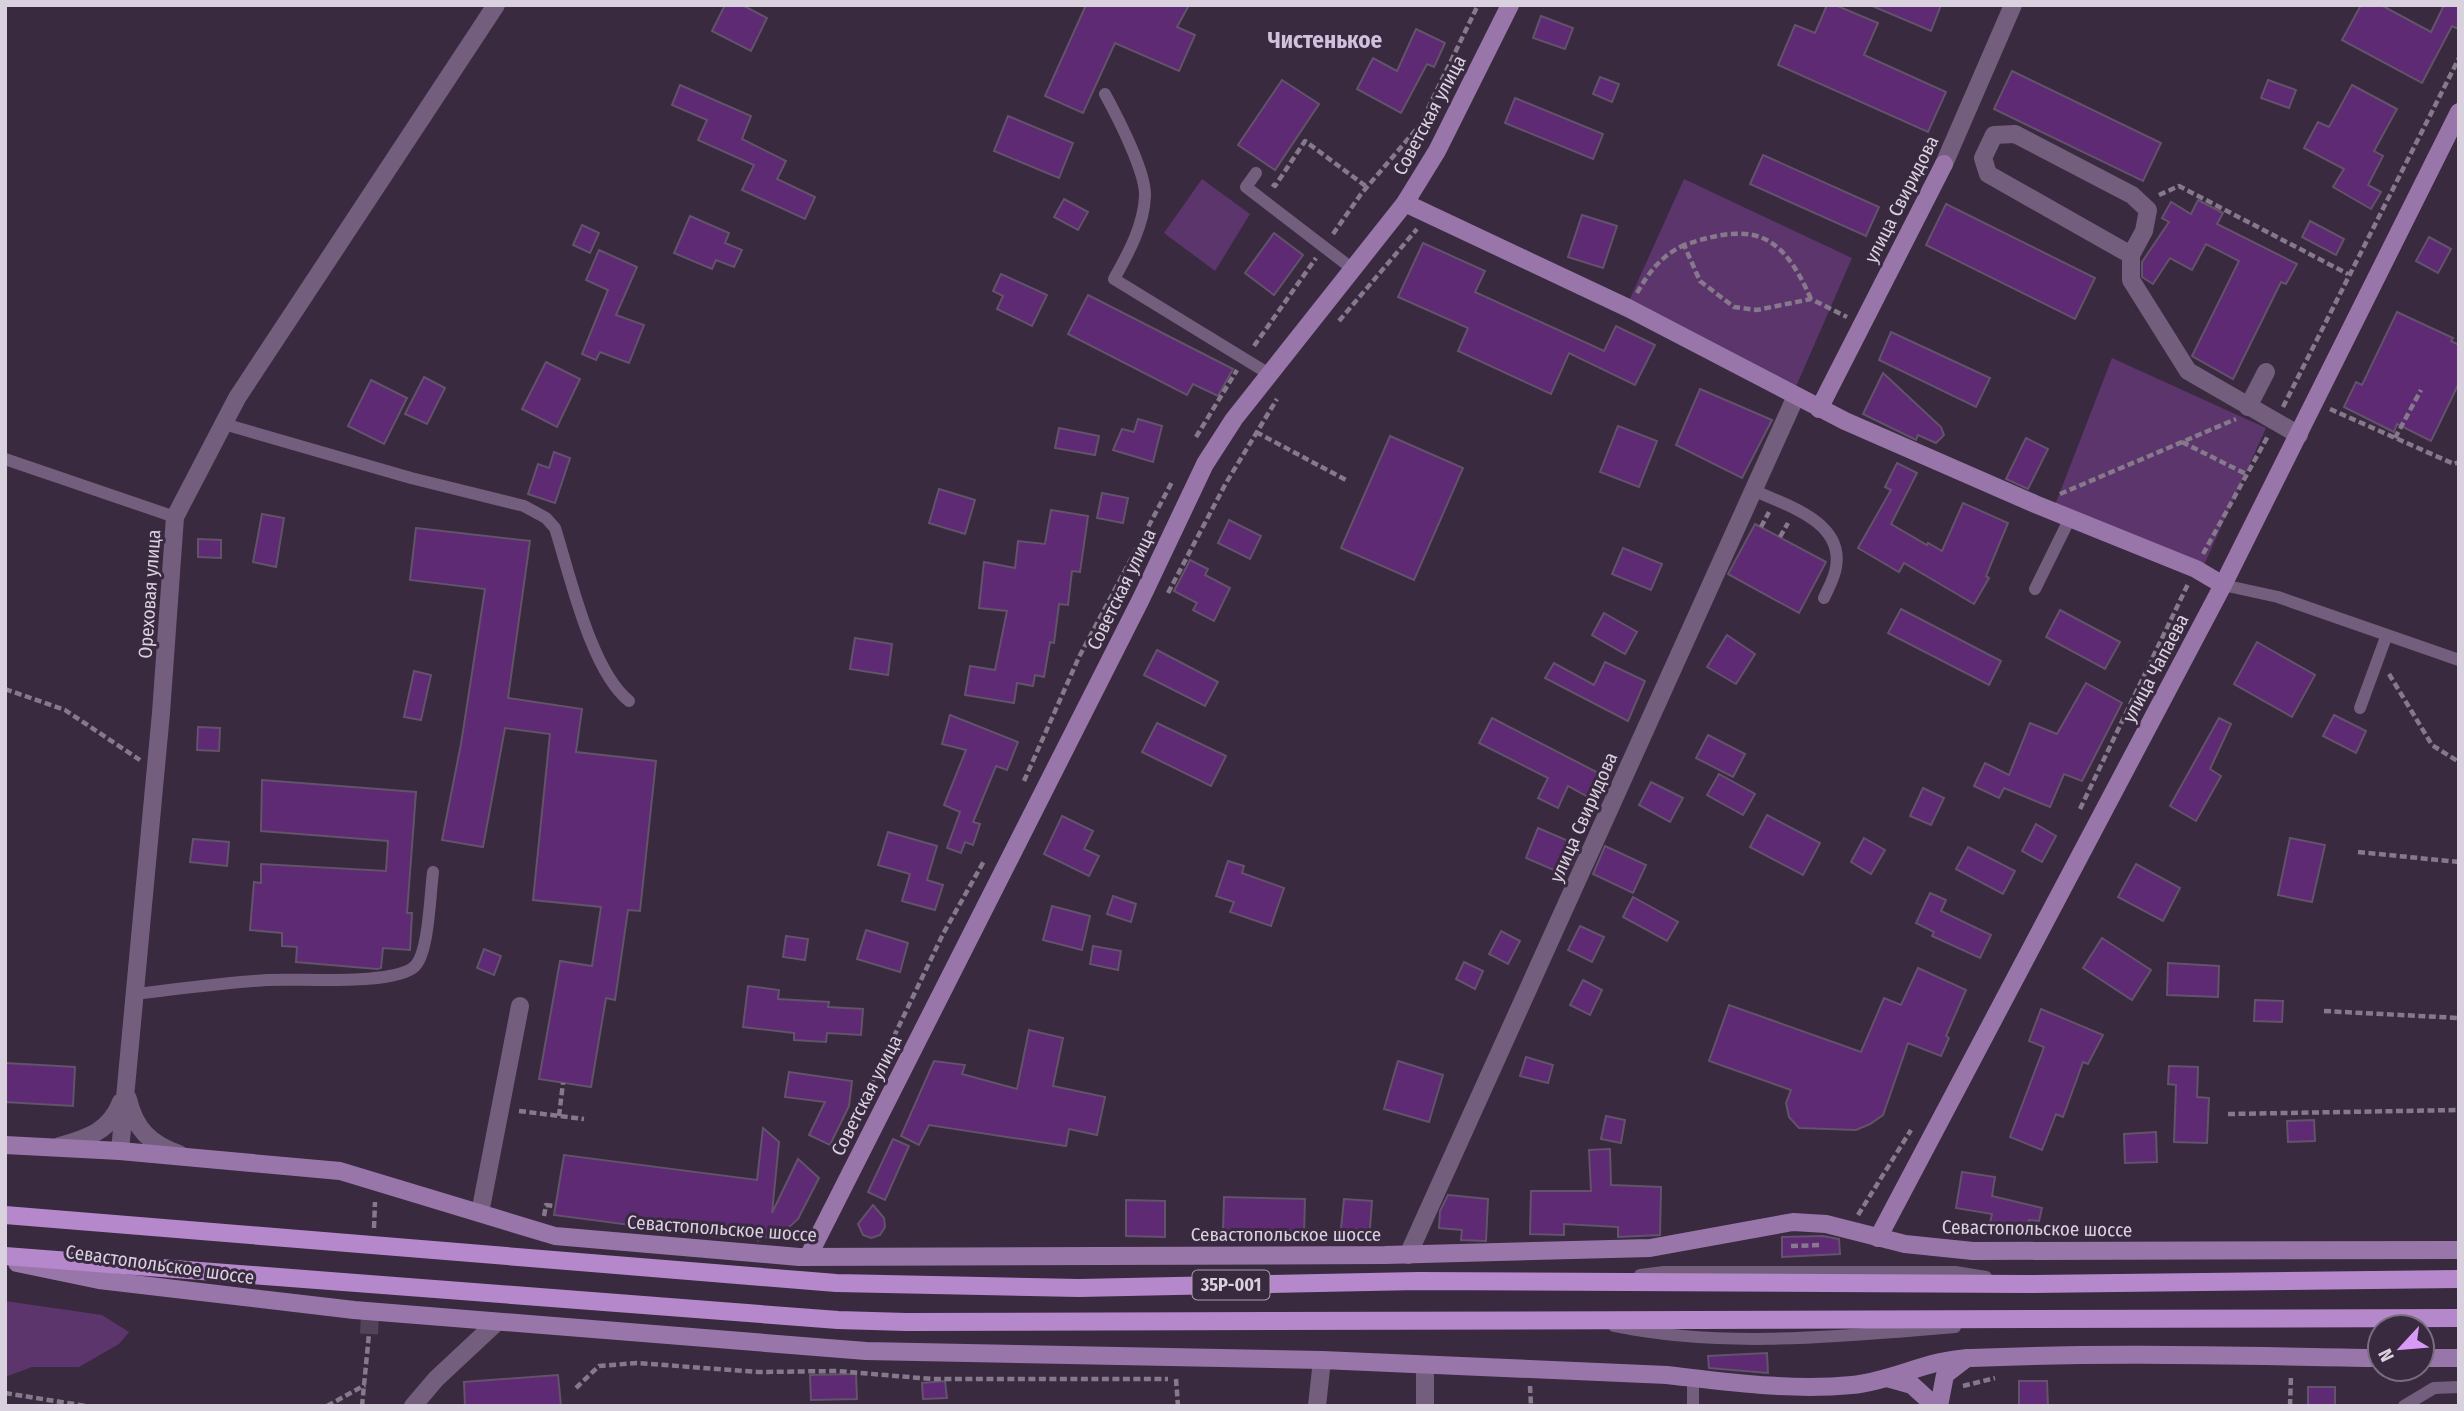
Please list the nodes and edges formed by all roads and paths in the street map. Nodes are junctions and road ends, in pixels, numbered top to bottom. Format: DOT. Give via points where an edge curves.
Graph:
graph roads {
  1 [pos="496,5"];
  2 [pos="1478,5"];
  3 [pos="1510,5"];
  4 [pos="2013,5"];
  5 [pos="2459,58"];
  6 [pos="1105,94"];
  7 [pos="2459,112"];
  8 [pos="1944,164"];
  9 [pos="1256,173"];
  10 [pos="1417,183"];
  11 [pos="1367,187"];
  12 [pos="1405,203"];
  13 [pos="2141,203"];
  14 [pos="1429,215"];
  15 [pos="1387,226"];
  16 [pos="1684,245"];
  17 [pos="1325,246"];
  18 [pos="2131,255"];
  19 [pos="1354,270"];
  20 [pos="2348,274"];
  21 [pos="1811,299"];
  22 [pos="1628,308"];
  23 [pos="1861,323"];
  24 [pos="1333,329"];
  25 [pos="1244,360"];
  26 [pos="2266,372"];
  27 [pos="1269,374"];
  28 [pos="1775,384"];
  29 [pos="1830,388"];
  30 [pos="1283,389"];
  31 [pos="2421,390"];
  32 [pos="2290,391"];
  33 [pos="1796,396"];
  34 [pos="2302,396"];
  35 [pos="2325,407"];
  36 [pos="1819,409"];
  37 [pos="2252,409"];
  38 [pos="1785,419"];
  39 [pos="1845,421"];
  40 [pos="2276,423"];
  41 [pos="223,425"];
  42 [pos="2299,435"];
  43 [pos="2395,438"];
  44 [pos="2182,442"];
  45 [pos="1191,448"];
  46 [pos="5,458"];
  47 [pos="2459,462"];
  48 [pos="1179,471"];
  49 [pos="2246,474"];
  50 [pos="1346,480"];
  51 [pos="1753,490"];
  52 [pos="2035,504"];
  53 [pos="175,517"];
  54 [pos="2070,518"];
  55 [pos="2196,569"];
  56 [pos="2223,585"];
  57 [pos="2035,589"];
  58 [pos="1824,598"];
  59 [pos="2386,637"];
  60 [pos="2459,660"];
  61 [pos="2388,672"];
  62 [pos="5,690"];
  63 [pos="629,701"];
  64 [pos="2360,708"];
  65 [pos="2459,761"];
  66 [pos="156,771"];
  67 [pos="1019,794"];
  68 [pos="2076,818"];
  69 [pos="2358,852"];
  70 [pos="988,853"];
  71 [pos="2459,862"];
  72 [pos="433,872"];
  73 [pos="134,994"];
  74 [pos="520,1006"];
  75 [pos="2324,1011"];
  76 [pos="2459,1018"];
  77 [pos="563,1083"];
  78 [pos="125,1088"];
  79 [pos="500,1108"];
  80 [pos="859,1108"];
  81 [pos="2459,1110"];
  82 [pos="2228,1114"];
  83 [pos="559,1116"];
  84 [pos="584,1119"];
  85 [pos="1913,1127"];
  86 [pos="5,1145"];
  87 [pos="54,1148"];
  88 [pos="120,1151"];
  89 [pos="186,1157"];
  90 [pos="555,1206"];
  91 [pos="480,1213"];
  92 [pos="5,1215"];
  93 [pos="544,1220"];
  94 [pos="825,1226"];
  95 [pos="1873,1233"];
  96 [pos="1834,1245"];
  97 [pos="1791,1246"];
  98 [pos="2459,1250"];
  99 [pos="777,1255"];
  100 [pos="1408,1255"];
  101 [pos="808,1257"];
  102 [pos="5,1258"];
  103 [pos="835,1258"];
  104 [pos="2459,1279"];
  105 [pos="2459,1318"];
  106 [pos="464,1319"];
  107 [pos="497,1322"];
  108 [pos="369,1334"];
  109 [pos="470,1347"];
  110 [pos="1967,1358"];
  111 [pos="2366,1358"];
  112 [pos="2436,1358"];
  113 [pos="2459,1358"];
  114 [pos="1322,1360"];
  115 [pos="1937,1361"];
  116 [pos="1425,1365"];
  117 [pos="2291,1368"];
  118 [pos="1693,1378"];
  119 [pos="1887,1378"];
  120 [pos="1176,1379"];
  121 [pos="1183,1379"];
  122 [pos="365,1385"];
  123 [pos="576,1388"];
  124 [pos="2459,1388"];
  125 [pos="5,1393"];
  126 [pos="86,1406"];
  127 [pos="327,1406"];
  128 [pos="362,1406"];
  129 [pos="413,1406"];
  130 [pos="1178,1406"];
  131 [pos="1317,1406"];
  132 [pos="1425,1406"];
  133 [pos="1693,1406"];
  134 [pos="1938,1406"];
  135 [pos="2290,1406"];
  136 [pos="2404,1406"];
  1 -- 41 [label="street, Ореховая улица"];
  2 -- 11 [label="path" via="1420,125"];
  3 -- 10 [label="main road, Советская улица"];
  4 -- 8 [label="street, улица Свиридова"];
  5 -- 20 [label="path"];
  6 -- 25 [label="lane" via="1126,134 1145,195 1133,244 1114,279"];
  7 -- 42 [label="main road, улица Чапаева"];
  8 -- 23 [label="main road, улица Свиридова"];
  9 -- 11 [label="path" via="1275,186 1305,141"];
  9 -- 17 [label="lane" via="1246,187"];
  10 -- 12 [label="main road, Советская улица"];
  10 -- 14 [label="main road" via="1418,200"];
  11 -- 17 [label="path"];
  12 -- 14 [label="main road"];
  12 -- 15 [label="main road, Советская улица"];
  13 -- 18 [label="street" via="2148,209 2144,231"];
  13 -- 18 [label="street" via="2015,134 1994,135 1983,158 1988,174"];
  13 -- 20 [label="path" via="2179,186"];
  14 -- 15 [label="main road" via="1401,216"];
  14 -- 22 [label="main road"];
  14 -- 24 [label="path"];
  15 -- 19 [label="main road, Советская улица"];
  16 -- 21 [label="path" via="1700,281 1734,307 1757,310"];
  16 -- 21 [label="path" via="1716,234 1755,235 1773,243 1795,264"];
  16 -- 22 [label="path" via="1650,270"];
  17 -- 19 [label="lane"];
  17 -- 25 [label="path"];
  18 -- 37 [label="street" via="2131,280 2188,371"];
  19 -- 27 [label="main road, Советская улица"];
  20 -- 32 [label="path"];
  21 -- 23 [label="path"];
  22 -- 28 [label="main road"];
  23 -- 29 [label="main road, улица Свиридова"];
  25 -- 27 [label="lane"];
  25 -- 45 [label="path"];
  26 -- 37 [label="street"];
  27 -- 94 [label="main road, Советская улица" via="1205,464"];
  28 -- 33 [label="main road"];
  28 -- 38 [label="street"];
  29 -- 33 [label="main road" via="1815,396"];
  29 -- 36 [label="main road, улица Свиридова"];
  29 -- 39 [label="main road" via="1837,413"];
  30 -- 50 [label="path" via="1257,432"];
  31 -- 43 [label="path"];
  32 -- 34 [label="path"];
  32 -- 40 [label="path"];
  33 -- 36 [label="main road"];
  33 -- 38 [label="street, улица Свиридова"];
  35 -- 43 [label="path"];
  36 -- 38 [label="street" via="1802,409"];
  36 -- 39 [label="main road"];
  37 -- 40 [label="street"];
  37 -- 44 [label="path"];
  38 -- 51 [label="street, улица Свиридова"];
  39 -- 52 [label="main road"];
  40 -- 42 [label="street"];
  40 -- 49 [label="path"];
  41 -- 53 [label="street, Ореховая улица"];
  41 -- 63 [label="lane" via="524,506 546,518 555,528 602,666"];
  42 -- 56 [label="main road, улица Чапаева"];
  43 -- 47 [label="path" via="2454,464"];
  44 -- 49 [label="path"];
  44 -- 52 [label="path"];
  46 -- 53 [label="lane"];
  48 -- 67 [label="path" via="1079,657"];
  49 -- 55 [label="path"];
  51 -- 58 [label="lane" via="1821,524 1830,537 1836,568"];
  51 -- 100 [label="street, улица Свиридова"];
  52 -- 54 [label="main road"];
  53 -- 66 [label="street, Ореховая улица"];
  54 -- 55 [label="main road"];
  54 -- 57 [label="lane"];
  55 -- 56 [label="main road"];
  55 -- 68 [label="path"];
  56 -- 59 [label="lane" via="2278,597"];
  56 -- 95 [label="main road, улица Чапаева"];
  59 -- 60 [label="lane"];
  59 -- 64 [label="lane"];
  61 -- 65 [label="path" via="2432,745"];
  62 -- 66 [label="path" via="65,710"];
  66 -- 73 [label="street, Ореховая улица"];
  69 -- 71 [label="path"];
  70 -- 80 [label="path" via="943,934"];
  72 -- 73 [label="lane" via="423,951 416,966 402,974 267,980"];
  73 -- 78 [label="street, Ореховая улица"];
  74 -- 79 [label="street"];
  75 -- 76 [label="path"];
  77 -- 83 [label="path"];
  78 -- 87 [label="street" via="117,1113 103,1130"];
  78 -- 88 [label="street, Ореховая улица"];
  78 -- 89 [label="street" via="132,1116 143,1134 158,1147"];
  79 -- 83 [label="path"];
  79 -- 91 [label="street"];
  81 -- 82 [label="path"];
  83 -- 84 [label="path"];
  85 -- 95 [label="path"];
  86 -- 87 [label="main road, Севастопольское шоссе"];
  87 -- 88 [label="main road, Севастопольское шоссе"];
  88 -- 89 [label="main road, Севастопольское шоссе"];
  89 -- 91 [label="main road, Севастопольское шоссе" via="340,1171"];
  90 -- 93 [label="path" via="545,1205"];
  91 -- 99 [label="main road, Севастопольское шоссе" via="555,1236"];
  92 -- 104 [label="main road, 35Р-001" via="836,1283 1079,1288 1418,1281 2028,1284"];
  94 -- 99 [label="main road" via="806,1242"];
  94 -- 101 [label="main road, Советская улица"];
  94 -- 103 [label="main road" via="826,1244"];
  95 -- 98 [label="main road, Севастопольское шоссе" via="1973,1251"];
  95 -- 100 [label="main road, Севастопольское шоссе" via="1793,1222 1650,1248"];
  96 -- 97 [label="path"];
  99 -- 101 [label="main road, Севастопольское шоссе"];
  100 -- 103 [label="main road, Севастопольское шоссе"];
  101 -- 103 [label="main road, Севастопольское шоссе"];
  102 -- 105 [label="main road, 35Р-001" via="838,1321"];
  102 -- 106 [label="main road, Севастопольское шоссе" via="99,1280"];
  106 -- 107 [label="main road, Севастопольское шоссе"];
  106 -- 109 [label="street" via="472,1331"];
  107 -- 109 [label="street"];
  107 -- 114 [label="main road, Севастопольское шоссе" via="866,1351"];
  108 -- 122 [label="path"];
  109 -- 129 [label="street"];
  110 -- 111 [label="main road, Севастопольское шоссе"];
  110 -- 115 [label="main road, Севастопольское шоссе"];
  110 -- 134 [label="main road" via="1945,1375"];
  112 -- 113 [label="main road"];
  114 -- 116 [label="main road, Севастопольское шоссе"];
  114 -- 131 [label="street"];
  115 -- 119 [label="main road, Севастопольское шоссе"];
  115 -- 134 [label="main road"];
  116 -- 118 [label="main road, Севастопольское шоссе"];
  116 -- 132 [label="street"];
  117 -- 135 [label="path"];
  118 -- 119 [label="main road, Севастопольское шоссе" via="1811,1387"];
  118 -- 133 [label="lane"];
  119 -- 134 [label="main road" via="1912,1385"];
  120 -- 121 [label="path"];
  120 -- 123 [label="path" via="932,1378 637,1363 599,1366"];
  120 -- 130 [label="path"];
  122 -- 127 [label="path"];
  122 -- 128 [label="path"];
  124 -- 136 [label="lane" via="2434,1388"];
  125 -- 126 [label="path"];
}
